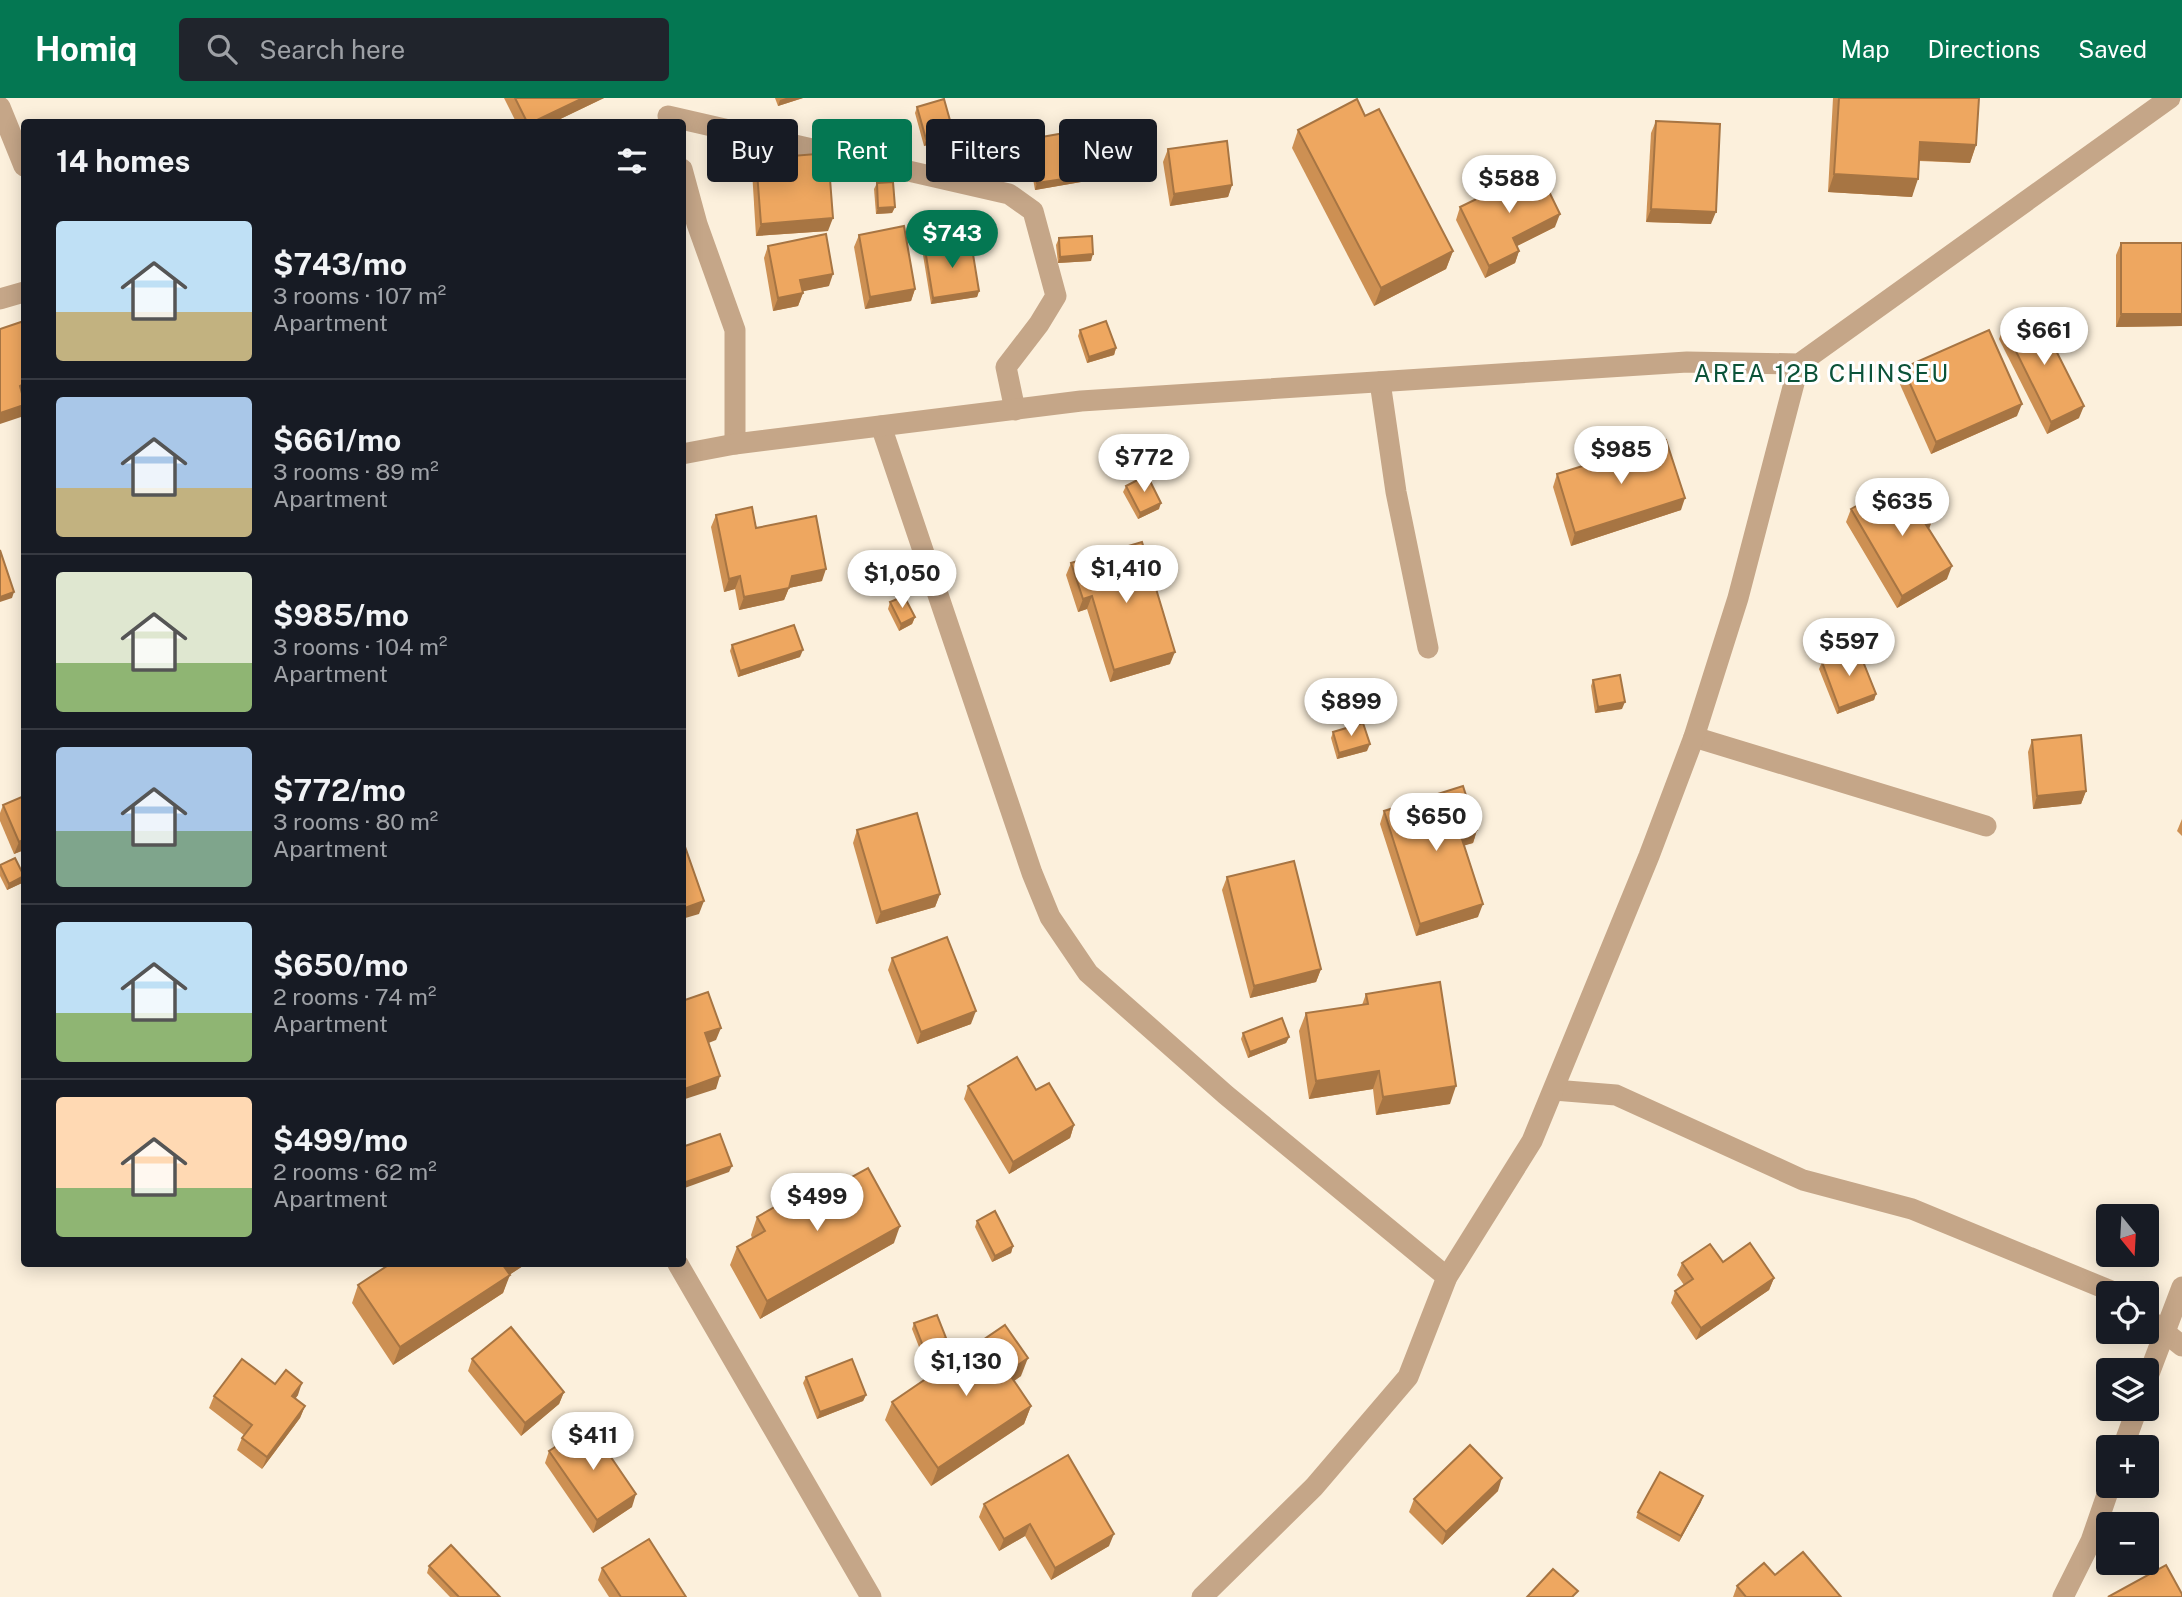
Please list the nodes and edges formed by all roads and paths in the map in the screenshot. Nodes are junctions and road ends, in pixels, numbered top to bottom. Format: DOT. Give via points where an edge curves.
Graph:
graph roads {
  1 [pos="2170,98"];
  2 [pos="0,107"];
  3 [pos="669,112"];
  4 [pos="21,159"];
  5 [pos="686,184"];
  6 [pos="21,293"];
  7 [pos="0,299"];
  8 [pos="1799,364"];
  9 [pos="1380,382"];
  10 [pos="1015,410"];
  11 [pos="881,426"];
  12 [pos="735,444"];
  13 [pos="686,453"];
  14 [pos="1428,648"];
  15 [pos="1694,737"];
  16 [pos="1986,827"];
  17 [pos="1553,1090"];
  18 [pos="680,1267"];
  19 [pos="1447,1277"];
  20 [pos="2096,1285"];
  21 [pos="2182,1287"];
  22 [pos="2159,1321"];
  23 [pos="2159,1327"];
  24 [pos="2182,1346"];
  25 [pos="2106,1498"];
  26 [pos="871,1597"];
  27 [pos="1202,1597"];
  28 [pos="2063,1597"];
  1 -- 8 [label="street"];
  2 -- 4 [label="street"];
  3 -- 10 [label="street" via="1009,194 1033,211 1056,296 1006,367"];
  5 -- 12 [label="street" via="734,330"];
  6 -- 7 [label="street"];
  8 -- 9 [label="street" via="1687,362"];
  8 -- 15 [label="street" via="1738,598"];
  9 -- 10 [label="street" via="1095,400"];
  9 -- 14 [label="street" via="1396,492"];
  10 -- 11 [label="street"];
  11 -- 12 [label="street"];
  11 -- 19 [label="street" via="1032,873 1051,917 1088,973 1226,1095"];
  12 -- 13 [label="street"];
  15 -- 16 [label="street"];
  15 -- 17 [label="street"];
  17 -- 19 [label="street" via="1532,1141"];
  17 -- 20 [label="street" via="1616,1095 1803,1180 1912,1209"];
  18 -- 26 [label="street"];
  19 -- 27 [label="street" via="1408,1377 1314,1487"];
  21 -- 22 [label="street"];
  23 -- 24 [label="street"];
  25 -- 28 [label="street"];
}
